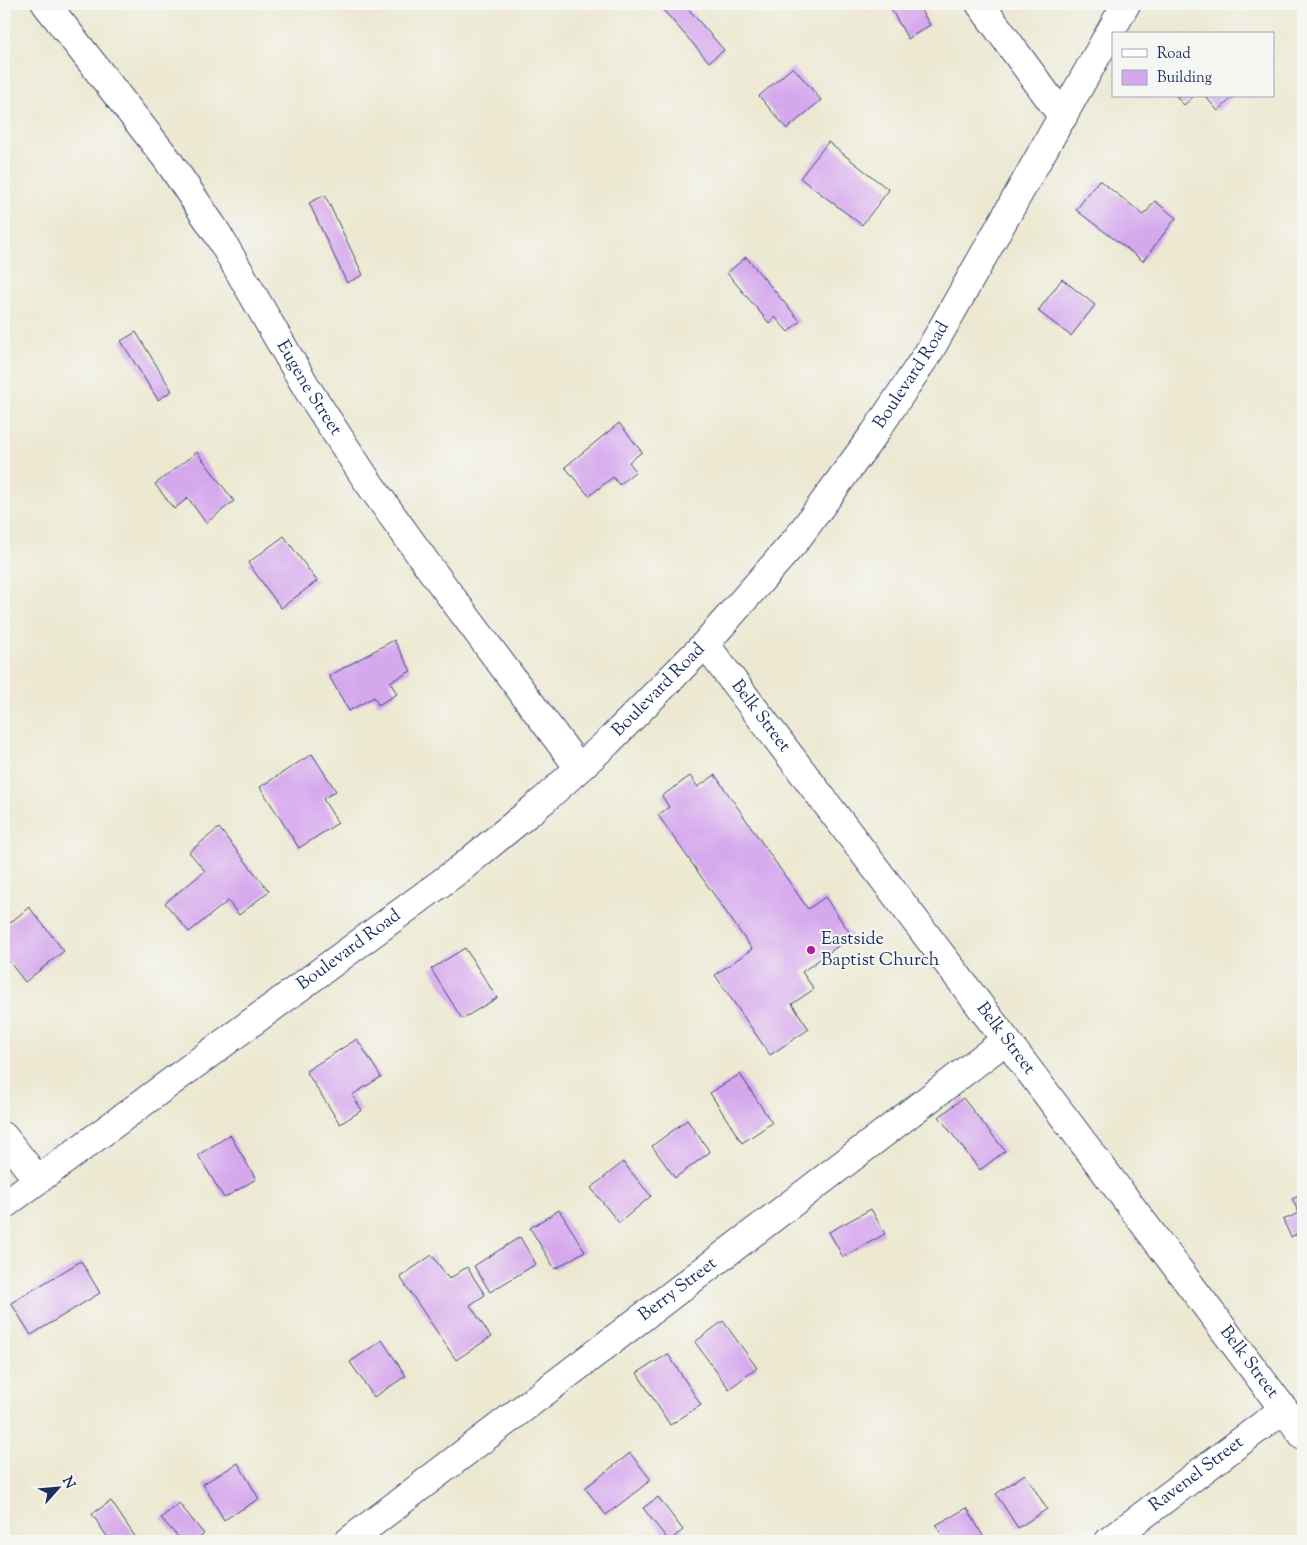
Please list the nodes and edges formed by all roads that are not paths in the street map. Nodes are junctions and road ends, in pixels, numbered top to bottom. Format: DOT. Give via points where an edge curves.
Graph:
graph roads {
  1 [pos="46,4"];
  2 [pos="980,4"];
  3 [pos="1126,4"];
  4 [pos="1063,117"];
  5 [pos="705,644"];
  6 [pos="579,768"];
  7 [pos="1006,1040"];
  8 [pos="4,1137"];
  9 [pos="37,1179"];
  10 [pos="4,1204"];
  11 [pos="1284,1409"];
  12 [pos="1303,1435"];
  13 [pos="349,1541"];
  14 [pos="1109,1541"];
  1 -- 6 [label="street, Eugene Street" via="167,159 217,233 308,390 366,479"];
  2 -- 4 [label="street"];
  3 -- 4 [label="street, Boulevard Road"];
  4 -- 5 [label="street, Boulevard Road" via="940,334 874,434 796,540"];
  5 -- 6 [label="street, Boulevard Road"];
  5 -- 7 [label="street, Belk Street"];
  6 -- 9 [label="street, Boulevard Road" via="460,869"];
  7 -- 11 [label="street, Belk Street"];
  7 -- 13 [label="street, Berry Street"];
  8 -- 9 [label="street"];
  9 -- 10 [label="street, Boulevard Road"];
  11 -- 12 [label="street, Belk Street"];
  11 -- 14 [label="street, Ravenel Street"];
}
